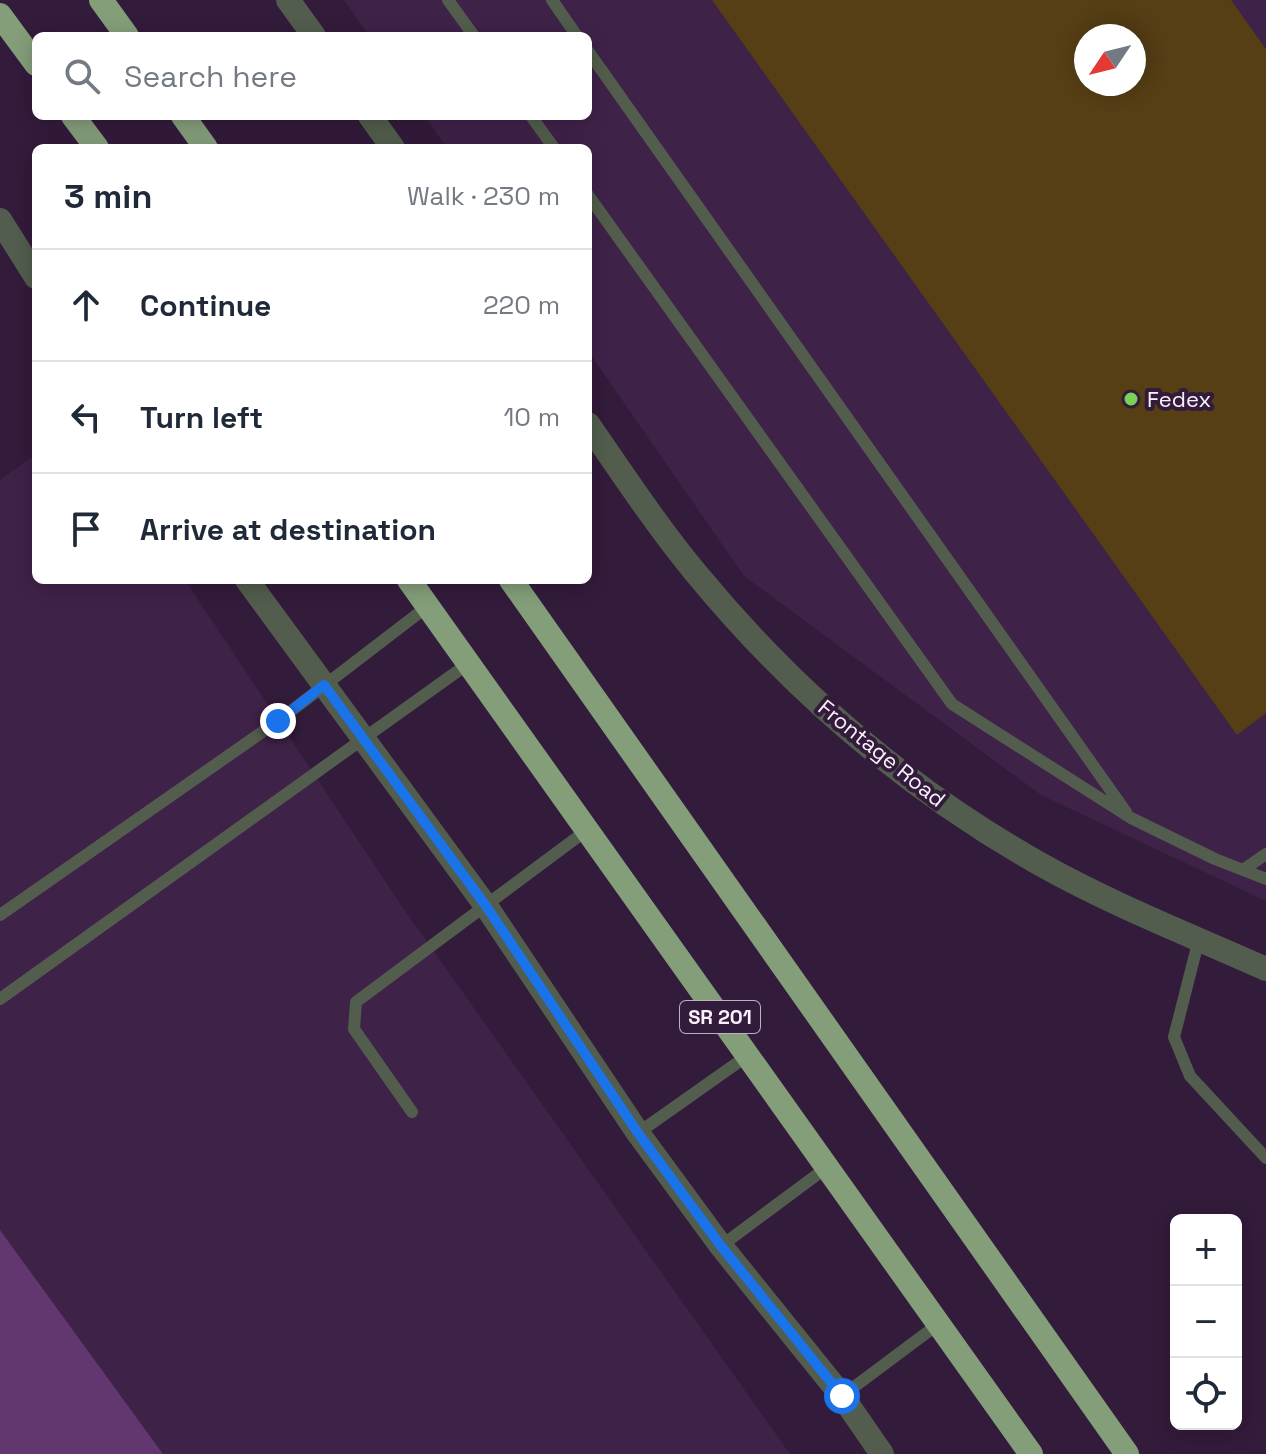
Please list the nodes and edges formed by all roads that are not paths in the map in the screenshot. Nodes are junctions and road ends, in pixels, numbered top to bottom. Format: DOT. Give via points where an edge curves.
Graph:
graph roads {
  1 [pos="101,0"];
  2 [pos="288,0"];
  3 [pos="448,0"];
  4 [pos="552,0"];
  5 [pos="2,21"];
  6 [pos="124,32"];
  7 [pos="311,32"];
  8 [pos="471,32"];
  9 [pos="574,32"];
  10 [pos="592,57"];
  11 [pos="32,59"];
  12 [pos="76,120"];
  13 [pos="186,120"];
  14 [pos="373,120"];
  15 [pos="534,120"];
  16 [pos="94,144"];
  17 [pos="203,144"];
  18 [pos="390,144"];
  19 [pos="551,144"];
  20 [pos="592,201"];
  21 [pos="0,220"];
  22 [pos="32,271"];
  23 [pos="592,430"];
  24 [pos="250,584"];
  25 [pos="412,584"];
  26 [pos="514,584"];
  27 [pos="428,606"];
  28 [pos="469,663"];
  29 [pos="324,685"];
  30 [pos="364,741"];
  31 [pos="1131,818"];
  32 [pos="587,830"];
  33 [pos="1266,854"];
  34 [pos="1243,870"];
  35 [pos="1266,879"];
  36 [pos="486,906"];
  37 [pos="0,915"];
  38 [pos="1199,939"];
  39 [pos="1266,969"];
  40 [pos="0,999"];
  41 [pos="747,1056"];
  42 [pos="412,1112"];
  43 [pos="638,1133"];
  44 [pos="1266,1158"];
  45 [pos="826,1168"];
  46 [pos="721,1246"];
  47 [pos="937,1325"];
  48 [pos="842,1396"];
  49 [pos="1107,1425"];
  50 [pos="882,1454"];
  51 [pos="1031,1454"];
  52 [pos="1127,1454"];
  53 [pos="1140,1454"];
  1 -- 6 [label="highway"];
  2 -- 7 [label="street"];
  3 -- 8 [label="lane"];
  4 -- 9 [label="lane"];
  5 -- 11 [label="highway"];
  10 -- 31 [label="lane"];
  12 -- 16 [label="highway"];
  13 -- 17 [label="highway"];
  14 -- 18 [label="street"];
  15 -- 19 [label="lane"];
  20 -- 31 [label="lane" via="952,704"];
  21 -- 22 [label="street"];
  23 -- 38 [label="street, Frontage Road" via="728,611 799,686 864,743 926,792 1039,864"];
  24 -- 29 [label="street"];
  25 -- 27 [label="highway, SR 201"];
  26 -- 49 [label="highway"];
  27 -- 28 [label="highway, SR 201"];
  27 -- 29 [label="lane"];
  28 -- 30 [label="lane"];
  28 -- 32 [label="highway, SR 201"];
  29 -- 30 [label="street"];
  29 -- 37 [label="lane"];
  30 -- 36 [label="street"];
  30 -- 40 [label="lane"];
  31 -- 34 [label="lane"];
  32 -- 36 [label="lane"];
  32 -- 41 [label="highway, SR 201"];
  33 -- 34 [label="lane"];
  34 -- 35 [label="lane"];
  36 -- 42 [label="lane" via="356,1002 354,1029"];
  36 -- 43 [label="street"];
  38 -- 39 [label="street, Frontage Road"];
  38 -- 44 [label="lane" via="1174,1037 1190,1076"];
  41 -- 43 [label="lane"];
  41 -- 45 [label="highway, SR 201"];
  43 -- 46 [label="street"];
  45 -- 46 [label="lane"];
  45 -- 47 [label="highway, SR 201"];
  46 -- 48 [label="street"];
  47 -- 48 [label="lane"];
  47 -- 51 [label="highway, SR 201"];
  48 -- 50 [label="street"];
  49 -- 52 [label="highway"];
  49 -- 53 [label="highway"];
}
